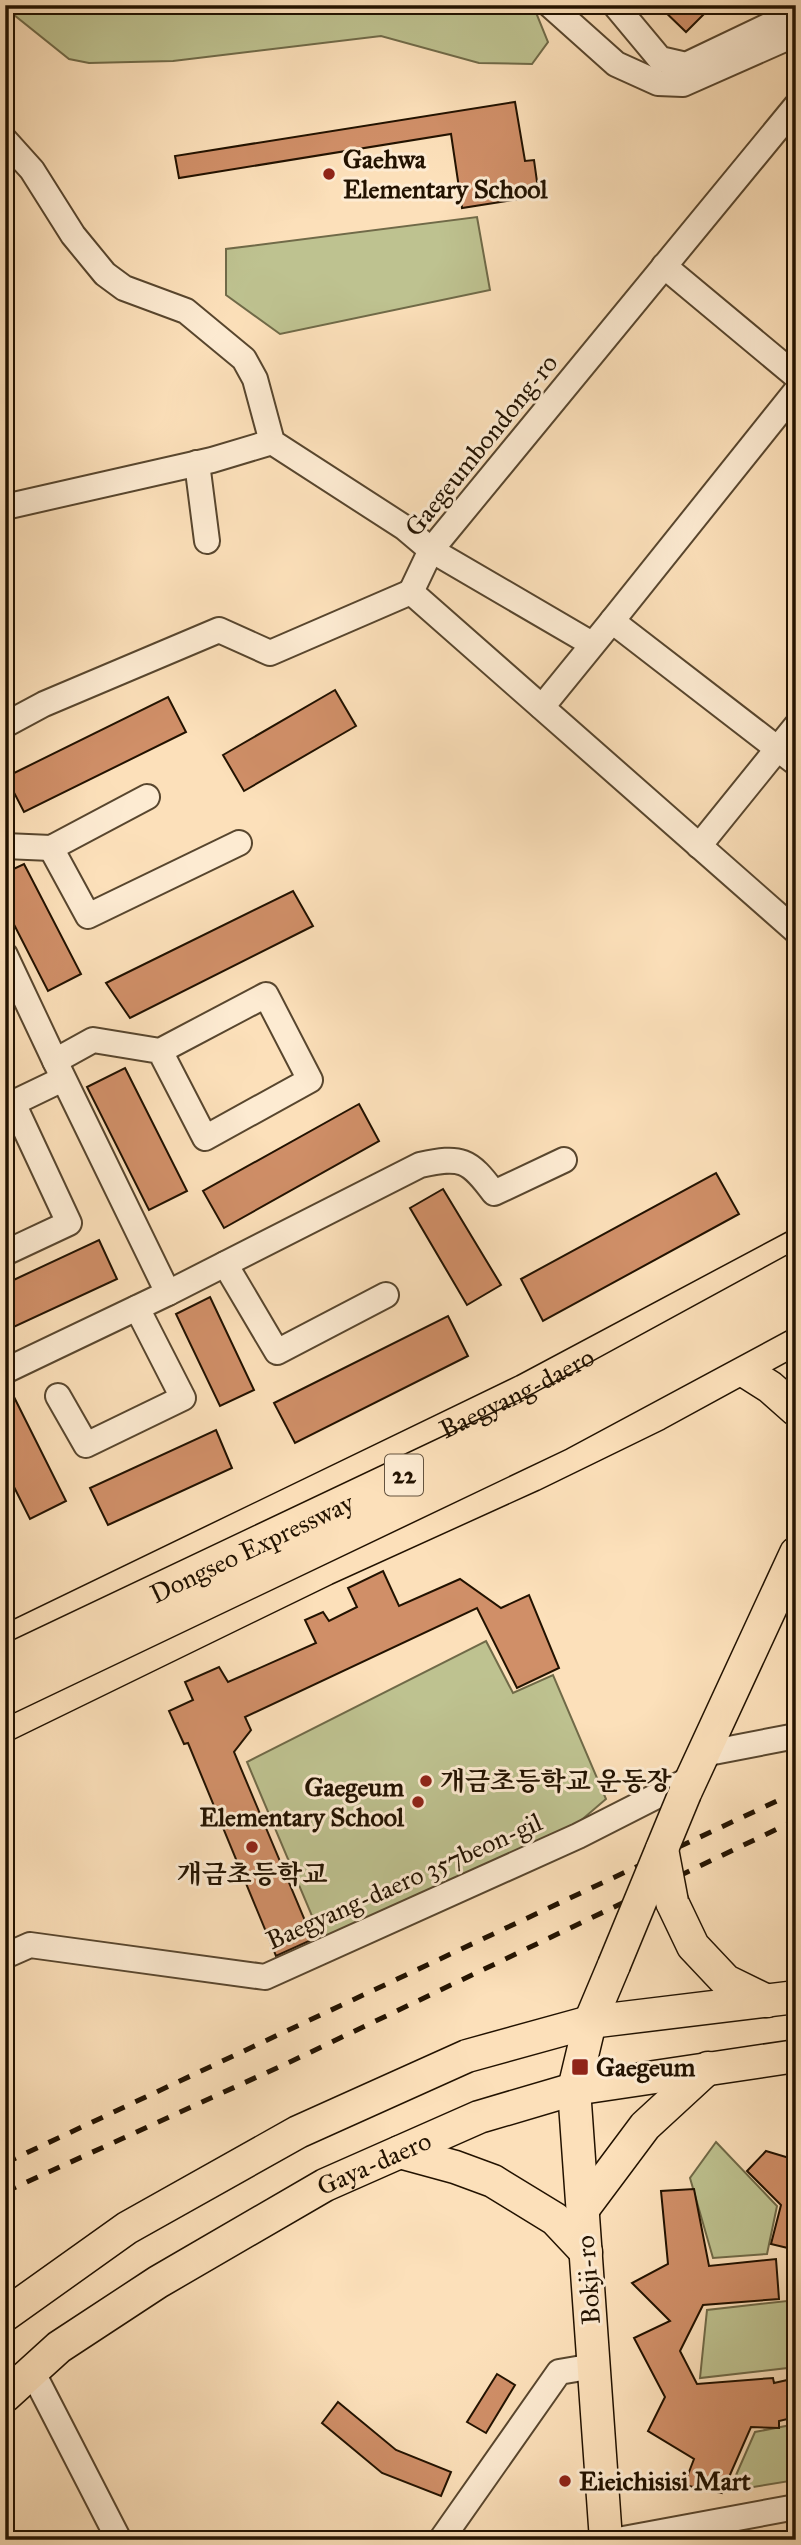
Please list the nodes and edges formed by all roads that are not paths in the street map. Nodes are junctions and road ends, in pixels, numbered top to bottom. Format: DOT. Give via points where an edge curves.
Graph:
graph roads {
  1 [pos="550,5"];
  2 [pos="615,5"];
  3 [pos="796,7"];
  4 [pos="796,34"];
  5 [pos="796,106"];
  6 [pos="785,131"];
  7 [pos="5,140"];
  8 [pos="664,266"];
  9 [pos="796,376"];
  10 [pos="796,391"];
  11 [pos="272,442"];
  12 [pos="197,463"];
  13 [pos="5,507"];
  14 [pos="207,541"];
  15 [pos="431,550"];
  16 [pos="411,592"];
  17 [pos="611,621"];
  18 [pos="592,644"];
  19 [pos="542,707"];
  20 [pos="5,725"];
  21 [pos="796,726"];
  22 [pos="786,756"];
  23 [pos="147,797"];
  24 [pos="239,843"];
  25 [pos="5,846"];
  26 [pos="699,846"];
  27 [pos="51,848"];
  28 [pos="796,931"];
  29 [pos="5,955"];
  30 [pos="160,1051"];
  31 [pos="59,1070"];
  32 [pos="9,1105"];
  33 [pos="564,1160"];
  34 [pos="796,1246"];
  35 [pos="5,1253"];
  36 [pos="225,1264"];
  37 [pos="796,1272"];
  38 [pos="168,1293"];
  39 [pos="386,1295"];
  40 [pos="796,1304"];
  41 [pos="136,1308"];
  42 [pos="796,1338"];
  43 [pos="740,1368"];
  44 [pos="5,1370"];
  45 [pos="58,1396"];
  46 [pos="796,1410"];
  47 [pos="796,1553"];
  48 [pos="5,1642"];
  49 [pos="5,1664"];
  50 [pos="20,1704"];
  51 [pos="5,1724"];
  52 [pos="796,1736"];
  53 [pos="693,1775"];
  54 [pos="662,1849"];
  55 [pos="5,1936"];
  56 [pos="30,1945"];
  57 [pos="5,1956"];
  58 [pos="782,1999"];
  59 [pos="590,2022"];
  60 [pos="796,2056"];
  61 [pos="708,2068"];
  62 [pos="574,2089"];
  63 [pos="400,2152"];
  64 [pos="583,2208"];
  65 [pos="586,2252"];
  66 [pos="5,2315"];
  67 [pos="594,2366"];
  68 [pos="32,2371"];
  69 [pos="5,2396"];
  70 [pos="796,2507"];
  71 [pos="119,2540"];
  72 [pos="441,2540"];
  73 [pos="606,2540"];
  74 [pos="618,2540"];
  1 -- 4 [label="street" via="616,64 658,83 683,84"];
  2 -- 3 [label="street" via="660,59 685,65 778,22"];
  5 -- 6 [label="street, Gaegeumbondong-ro"];
  6 -- 8 [label="street, Gaegeumbondong-ro"];
  7 -- 11 [label="street" via="32,170 72,234 104,274 124,288 186,311 244,359 255,379"];
  8 -- 9 [label="street"];
  8 -- 15 [label="street, Gaegeumbondong-ro"];
  10 -- 17 [label="street"];
  11 -- 12 [label="street"];
  11 -- 15 [label="street" via="405,528"];
  12 -- 13 [label="street"];
  12 -- 14 [label="street"];
  15 -- 16 [label="street, Gaegeumbondong-ro"];
  15 -- 18 [label="street"];
  16 -- 19 [label="street"];
  16 -- 20 [label="street" via="270,653 219,630"];
  17 -- 18 [label="street"];
  17 -- 22 [label="street"];
  18 -- 19 [label="street"];
  19 -- 26 [label="street"];
  21 -- 22 [label="street"];
  22 -- 26 [label="street"];
  23 -- 27 [label="street"];
  24 -- 27 [label="street" via="88,916"];
  25 -- 27 [label="street"];
  26 -- 28 [label="street"];
  29 -- 31 [label="street"];
  30 -- 30 [label="street" via="205,1138 310,1080 266,995"];
  30 -- 31 [label="street" via="93,1040"];
  31 -- 32 [label="street"];
  31 -- 38 [label="street"];
  32 -- 35 [label="street" via="69,1223"];
  33 -- 36 [label="street" via="494,1193 477,1171 460,1160 420,1165"];
  34 -- 48 [label="main road, Baegyang-daero" via="524,1391"];
  36 -- 38 [label="street"];
  36 -- 39 [label="street" via="277,1352"];
  37 -- 49 [label="highway, Dongseo Expressway / 22, bridge" via="543,1410"];
  38 -- 41 [label="street"];
  40 -- 50 [label="highway, Dongseo Expressway / 22, bridge" via="558,1432"];
  41 -- 44 [label="street"];
  41 -- 45 [label="street" via="183,1398 86,1445"];
  42 -- 43 [label="main road"];
  43 -- 46 [label="main road"];
  43 -- 50 [label="main road" via="532,1475"];
  47 -- 53 [label="main road, Bokji-ro"];
  49 -- 50 [label="street"];
  50 -- 51 [label="main road"];
  52 -- 53 [label="street, Baegyang-daero 357beon-gil"];
  53 -- 54 [label="main road, Bokji-ro, bridge"];
  53 -- 56 [label="street, Baegyang-daero 357beon-gil" via="578,1836 265,1977"];
  54 -- 58 [label="main road, bridge" via="672,1902 693,1946 726,1980"];
  54 -- 59 [label="main road, Bokji-ro, bridge"];
  55 -- 56 [label="street, Baegyang-daero 357beon-gil"];
  56 -- 57 [label="street"];
  58 -- 59 [label="main road"];
  59 -- 62 [label="main road, Bokji-ro"];
  59 -- 66 [label="main road" via="467,2056 298,2132 127,2228"];
  60 -- 61 [label="main road, Gaya-daero"];
  61 -- 62 [label="main road, Gaya-daero"];
  61 -- 64 [label="main road" via="645,2126"];
  62 -- 63 [label="main road, Gaya-daero" via="479,2117"];
  62 -- 64 [label="main road, Bokji-ro"];
  63 -- 65 [label="main road" via="493,2181 555,2219"];
  63 -- 68 [label="main road, Gaya-daero" via="324,2185 158,2283 59,2347"];
  64 -- 65 [label="main road, Bokji-ro"];
  65 -- 67 [label="main road, Bokji-ro"];
  67 -- 72 [label="street" via="559,2372"];
  67 -- 73 [label="main road, Bokji-ro"];
  68 -- 69 [label="main road, Gaya-daero"];
  68 -- 71 [label="street"];
  70 -- 74 [label="street"];
}
